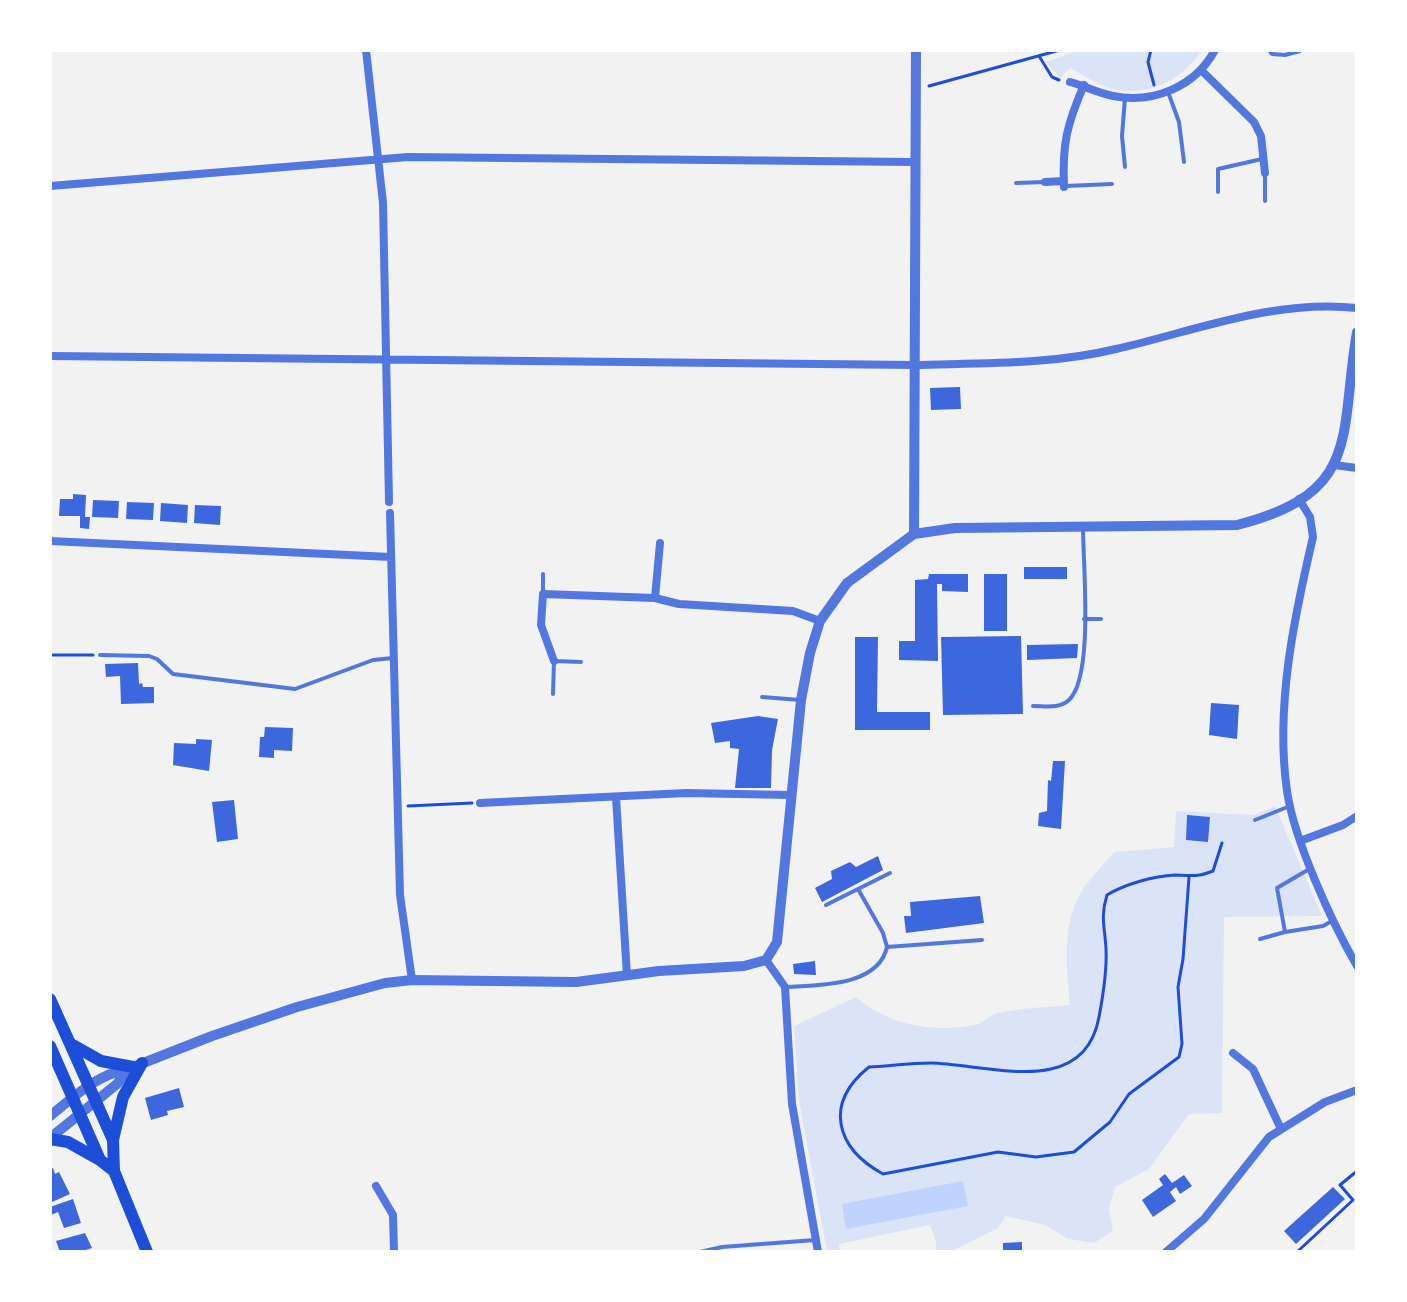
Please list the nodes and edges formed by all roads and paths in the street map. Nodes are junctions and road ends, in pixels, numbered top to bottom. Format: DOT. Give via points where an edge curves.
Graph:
graph roads {
  1 [pos="366,50"];
  2 [pos="916,50"];
  3 [pos="1060,50"];
  4 [pos="1151,50"];
  5 [pos="1215,50"];
  6 [pos="1269,50"];
  7 [pos="1300,51"];
  8 [pos="1039,56"];
  9 [pos="1201,70"];
  10 [pos="1070,82"];
  11 [pos="1084,85"];
  12 [pos="915,89"];
  13 [pos="1168,92"];
  14 [pos="1157,96"];
  15 [pos="1125,98"];
  16 [pos="379,158"];
  17 [pos="1265,158"];
  18 [pos="914,162"];
  19 [pos="1184,162"];
  20 [pos="1125,167"];
  21 [pos="1265,173"];
  22 [pos="1045,182"];
  23 [pos="1016,183"];
  24 [pos="1064,184"];
  25 [pos="1112,184"];
  26 [pos="50,186"];
  27 [pos="1218,192"];
  28 [pos="1265,201"];
  29 [pos="1357,308"];
  30 [pos="1357,332"];
  31 [pos="50,356"];
  32 [pos="387,360"];
  33 [pos="914,365"];
  34 [pos="1334,465"];
  35 [pos="1357,468"];
  36 [pos="1299,499"];
  37 [pos="389,502"];
  38 [pos="390,513"];
  39 [pos="1083,525"];
  40 [pos="914,534"];
  41 [pos="50,541"];
  42 [pos="660,543"];
  43 [pos="391,557"];
  44 [pos="543,574"];
  45 [pos="543,594"];
  46 [pos="655,598"];
  47 [pos="1084,619"];
  48 [pos="1101,619"];
  49 [pos="820,621"];
  50 [pos="50,655"];
  51 [pos="100,655"];
  52 [pos="393,658"];
  53 [pos="554,661"];
  54 [pos="581,662"];
  55 [pos="553,694"];
  56 [pos="762,697"];
  57 [pos="801,700"];
  58 [pos="1033,706"];
  59 [pos="790,795"];
  60 [pos="616,797"];
  61 [pos="480,803"];
  62 [pos="1290,806"];
  63 [pos="397,807"];
  64 [pos="1357,816"];
  65 [pos="1255,820"];
  66 [pos="1300,841"];
  67 [pos="1222,843"];
  68 [pos="1311,868"];
  69 [pos="890,873"];
  70 [pos="1189,877"];
  71 [pos="858,889"];
  72 [pos="826,905"];
  73 [pos="1334,920"];
  74 [pos="1285,932"];
  75 [pos="1260,939"];
  76 [pos="982,940"];
  77 [pos="887,947"];
  78 [pos="770,956"];
  79 [pos="1357,966"];
  80 [pos="627,976"];
  81 [pos="412,980"];
  82 [pos="786,991"];
  83 [pos="50,999"];
  84 [pos="71,1044"];
  85 [pos="50,1046"];
  86 [pos="1233,1053"];
  87 [pos="134,1066"];
  88 [pos="89,1085"];
  89 [pos="1357,1090"];
  90 [pos="73,1098"];
  91 [pos="96,1101"];
  92 [pos="80,1115"];
  93 [pos="50,1116"];
  94 [pos="1281,1129"];
  95 [pos="50,1138"];
  96 [pos="113,1140"];
  97 [pos="100,1160"];
  98 [pos="114,1171"];
  99 [pos="1357,1171"];
  100 [pos="376,1186"];
  101 [pos="815,1240"];
  102 [pos="147,1252"];
  103 [pos="394,1252"];
  104 [pos="700,1252"];
  105 [pos="818,1252"];
  106 [pos="1166,1252"];
  107 [pos="1297,1252"];
  1 -- 16 [label="street"];
  2 -- 12 [label="street"];
  3 -- 8 [label="path"];
  4 -- 14 [label="path"];
  5 -- 9 [label="street"];
  6 -- 7 [label="lane" via="1279,55"];
  8 -- 10 [label="path" via="1052,77"];
  8 -- 12 [label="path"];
  9 -- 13 [label="street"];
  9 -- 17 [label="street" via="1254,122"];
  10 -- 11 [label="street"];
  11 -- 15 [label="street"];
  11 -- 24 [label="street" via="1066,127"];
  12 -- 18 [label="street"];
  13 -- 14 [label="street"];
  13 -- 19 [label="lane" via="1179,122"];
  14 -- 15 [label="street"];
  15 -- 20 [label="lane"];
  16 -- 18 [label="street"];
  16 -- 26 [label="street"];
  16 -- 32 [label="street"];
  17 -- 21 [label="street"];
  17 -- 27 [label="lane" via="1218,169"];
  18 -- 33 [label="street"];
  21 -- 28 [label="lane"];
  22 -- 23 [label="lane"];
  22 -- 24 [label="street"];
  24 -- 25 [label="lane"];
  29 -- 33 [label="street" via="1288,309 1232,318 1069,358"];
  30 -- 34 [label="street" via="1348,419"];
  31 -- 32 [label="street"];
  32 -- 33 [label="street"];
  32 -- 37 [label="street"];
  33 -- 40 [label="street"];
  34 -- 35 [label="street"];
  34 -- 36 [label="street" via="1325,480"];
  36 -- 39 [label="street" via="1237,525"];
  36 -- 62 [label="street" via="1313,528 1284,711"];
  38 -- 43 [label="street"];
  39 -- 40 [label="street"];
  39 -- 47 [label="lane"];
  40 -- 49 [label="street" via="847,583"];
  41 -- 43 [label="street"];
  42 -- 46 [label="street"];
  43 -- 52 [label="street"];
  44 -- 45 [label="lane"];
  45 -- 46 [label="street"];
  45 -- 53 [label="street" via="541,625"];
  46 -- 49 [label="street" via="793,611"];
  47 -- 48 [label="lane"];
  47 -- 58 [label="lane" via="1080,683 1059,706"];
  49 -- 57 [label="street"];
  50 -- 51 [label="path"];
  51 -- 52 [label="lane" via="149,656 173,674 295,689 373,660"];
  52 -- 63 [label="street"];
  53 -- 54 [label="lane"];
  53 -- 55 [label="lane"];
  56 -- 57 [label="lane"];
  57 -- 59 [label="street"];
  59 -- 60 [label="street"];
  59 -- 78 [label="street" via="778,932"];
  60 -- 61 [label="street"];
  60 -- 80 [label="street"];
  61 -- 63 [label="path"];
  62 -- 65 [label="lane"];
  62 -- 66 [label="street"];
  63 -- 81 [label="street" via="400,895"];
  64 -- 66 [label="street"];
  66 -- 68 [label="street"];
  67 -- 70 [label="path" via="1213,871"];
  68 -- 73 [label="street"];
  68 -- 74 [label="lane" via="1277,888"];
  69 -- 71 [label="lane"];
  70 -- 70 [label="path" via="1178,987 1179,1057 1129,1094 1094,1138 1074,1152 1055,1156 998,1152 883,1174 848,1147 840,1117 843,1101 869,1067 931,1063 996,1072 1044,1070 1084,1053 1099,1018 1107,895 1125,884"];
  71 -- 72 [label="lane"];
  71 -- 77 [label="lane"];
  73 -- 74 [label="lane"];
  73 -- 79 [label="street"];
  74 -- 75 [label="lane"];
  76 -- 77 [label="lane"];
  77 -- 82 [label="lane" via="879,963 861,975"];
  78 -- 80 [label="street" via="744,966"];
  78 -- 82 [label="street"];
  80 -- 81 [label="street" via="576,982"];
  81 -- 87 [label="street" via="297,1007"];
  82 -- 101 [label="street" via="792,1104"];
  83 -- 84 [label="main road"];
  84 -- 87 [label="main road" via="101,1061"];
  84 -- 88 [label="main road"];
  85 -- 90 [label="main road"];
  86 -- 94 [label="street" via="1253,1069"];
  87 -- 88 [label="street"];
  87 -- 91 [label="street"];
  87 -- 96 [label="main road"];
  88 -- 90 [label="street"];
  88 -- 91 [label="main road"];
  89 -- 94 [label="street"];
  90 -- 92 [label="main road"];
  90 -- 93 [label="street"];
  91 -- 92 [label="street"];
  91 -- 96 [label="main road"];
  92 -- 95 [label="street"];
  92 -- 97 [label="main road"];
  94 -- 106 [label="street" via="1204,1219"];
  95 -- 97 [label="main road"];
  96 -- 98 [label="main road"];
  97 -- 98 [label="main road"];
  98 -- 102 [label="main road"];
  99 -- 107 [label="path" via="1340,1185 1353,1200"];
  100 -- 103 [label="street" via="393,1215"];
  101 -- 104 [label="lane"];
  101 -- 105 [label="street"];
}
